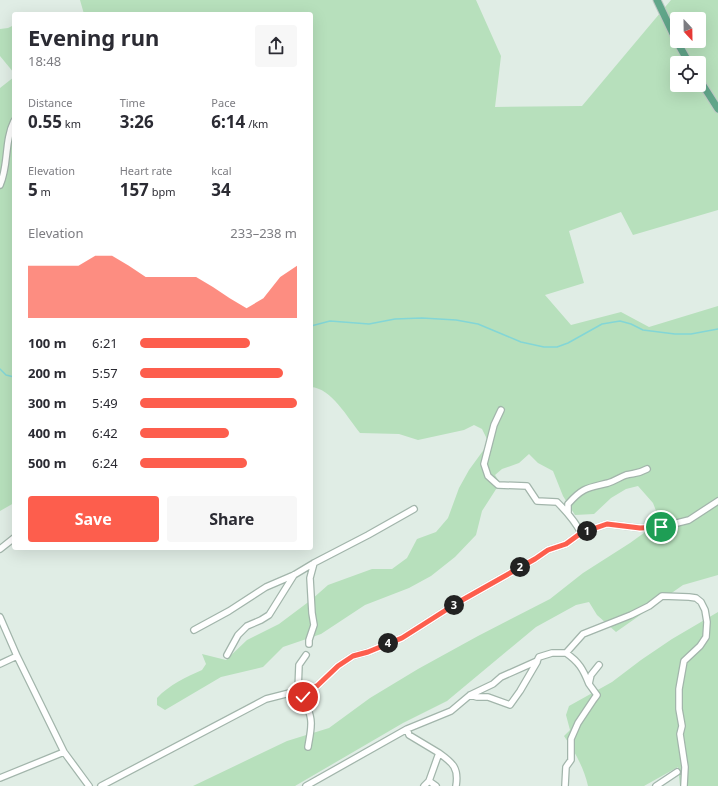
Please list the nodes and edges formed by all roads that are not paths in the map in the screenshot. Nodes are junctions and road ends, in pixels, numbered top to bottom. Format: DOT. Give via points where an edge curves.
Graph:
graph roads {
  1 [pos="657,0"];
  2 [pos="685,56"];
  3 [pos="706,90"];
  4 [pos="718,109"];
  5 [pos="12,128"];
  6 [pos="0,185"];
  7 [pos="502,410"];
  8 [pos="647,469"];
  9 [pos="718,501"];
  10 [pos="414,509"];
  11 [pos="568,513"];
  12 [pos="581,533"];
  13 [pos="12,540"];
  14 [pos="0,549"];
  15 [pos="314,563"];
  16 [pos="294,575"];
  17 [pos="0,617"];
  18 [pos="194,630"];
  19 [pos="309,644"];
  20 [pos="566,653"];
  21 [pos="227,655"];
  22 [pos="306,655"];
  23 [pos="17,656"];
  24 [pos="537,661"];
  25 [pos="0,664"];
  26 [pos="600,665"];
  27 [pos="589,684"];
  28 [pos="298,690"];
  29 [pos="470,695"];
  30 [pos="407,729"];
  31 [pos="308,747"];
  32 [pos="64,752"];
  33 [pos="439,753"];
  34 [pos="677,772"];
  35 [pos="0,778"];
  36 [pos="428,781"];
  37 [pos="313,785"];
  38 [pos="89,786"];
  39 [pos="101,786"];
  40 [pos="306,786"];
  41 [pos="424,786"];
  42 [pos="436,786"];
  43 [pos="456,786"];
  44 [pos="566,786"];
  45 [pos="656,786"];
  46 [pos="684,786"];
  1 -- 2 [label="main road"];
  3 -- 4 [label="main road"];
  5 -- 6 [label="street"];
  7 -- 11 [label="street" via="494,426 484,464 488,476 498,485 527,486 537,501 557,502"];
  8 -- 11 [label="street" via="591,486 577,494 568,504"];
  9 -- 12 [label="street" via="689,520 661,527 640,528 607,524"];
  10 -- 15 [label="street"];
  11 -- 12 [label="street"];
  12 -- 28 [label="street" via="566,544 548,550 457,603 402,638 353,656 317,686"];
  13 -- 14 [label="street"];
  15 -- 16 [label="street"];
  15 -- 19 [label="street" via="310,578 314,624"];
  16 -- 18 [label="street" via="266,587 230,611"];
  16 -- 21 [label="street" via="269,615 247,626 238,635"];
  17 -- 23 [label="street"];
  20 -- 24 [label="street" via="552,653 539,657"];
  20 -- 27 [label="street" via="576,659"];
  20 -- 46 [label="street" via="583,634 631,615 662,596 696,598 701,602 707,622 706,636 700,646 684,661 679,688"];
  22 -- 28 [label="street" via="299,665"];
  23 -- 25 [label="street"];
  23 -- 32 [label="street"];
  24 -- 29 [label="street" via="501,677 493,684"];
  24 -- 29 [label="street" via="510,705 488,697"];
  26 -- 27 [label="street" via="591,675"];
  27 -- 44 [label="street" via="597,695 578,723 571,739 571,760 566,767"];
  28 -- 31 [label="street" via="310,716"];
  28 -- 39 [label="street" via="266,700"];
  29 -- 30 [label="street" via="450,711"];
  30 -- 33 [label="street" via="408,735"];
  30 -- 37 [label="street"];
  32 -- 35 [label="street"];
  32 -- 38 [label="street"];
  33 -- 36 [label="street"];
  33 -- 43 [label="street" via="452,763 457,777"];
  34 -- 45 [label="street"];
  36 -- 41 [label="street"];
  36 -- 42 [label="street"];
  37 -- 40 [label="street"];
}
